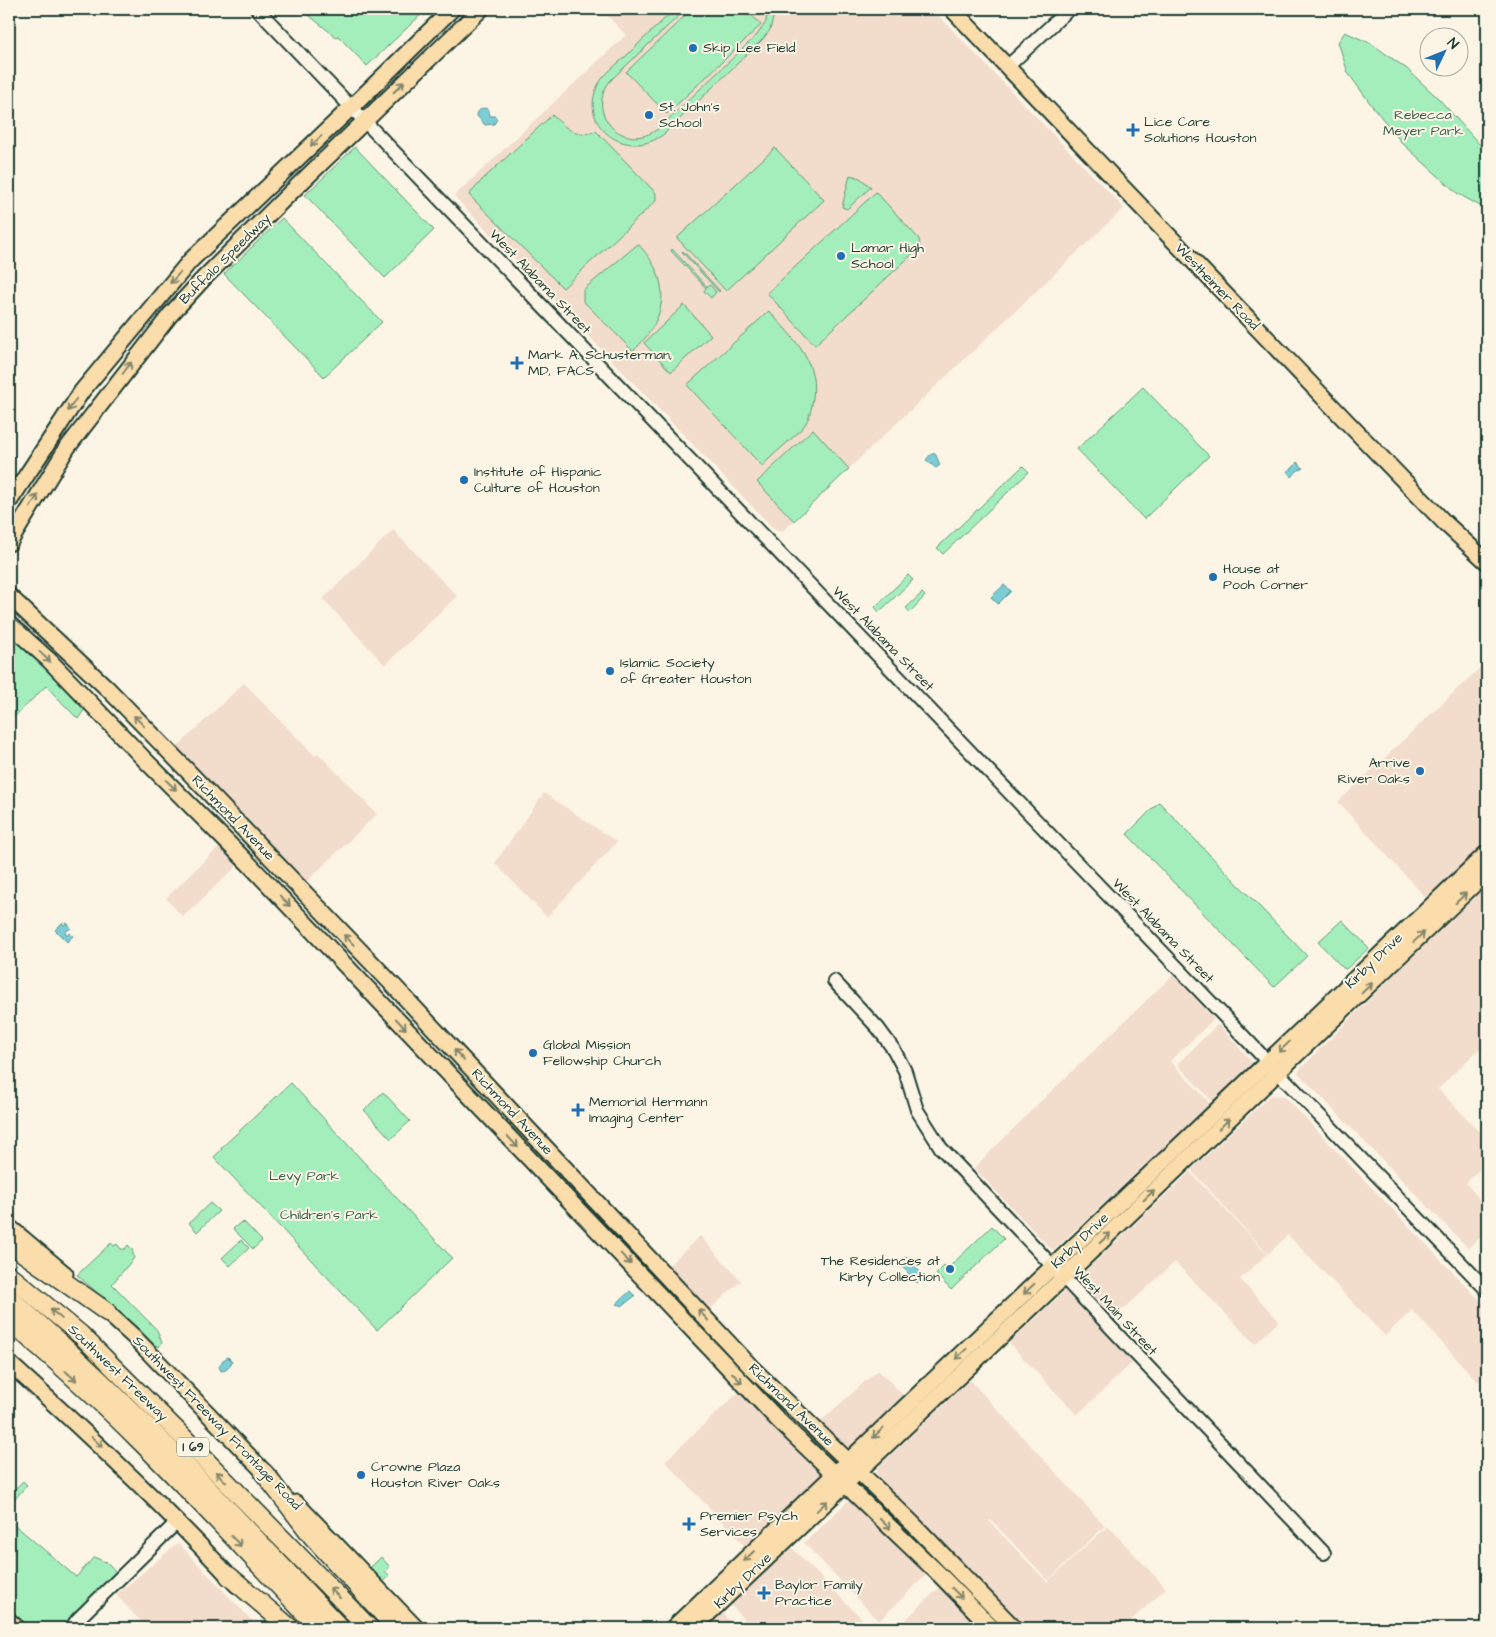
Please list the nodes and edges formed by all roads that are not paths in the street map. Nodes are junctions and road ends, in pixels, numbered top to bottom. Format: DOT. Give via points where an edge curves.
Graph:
graph roads {
  1 [pos="257,9"];
  2 [pos="452,9"];
  3 [pos="481,9"];
  4 [pos="952,9"];
  5 [pos="1069,9"];
  6 [pos="439,21"];
  7 [pos="453,35"];
  8 [pos="1007,67"];
  9 [pos="351,107"];
  10 [pos="364,121"];
  11 [pos="263,191"];
  12 [pos="277,206"];
  13 [pos="190,262"];
  14 [pos="204,278"];
  15 [pos="35,460"];
  16 [pos="51,473"];
  17 [pos="9,502"];
  18 [pos="9,543"];
  19 [pos="1487,562"];
  20 [pos="9,596"];
  21 [pos="9,624"];
  22 [pos="164,746"];
  23 [pos="147,762"];
  24 [pos="1487,853"];
  25 [pos="1487,872"];
  26 [pos="834,981"];
  27 [pos="1347,987"];
  28 [pos="1341,1012"];
  29 [pos="1273,1067"];
  30 [pos="473,1070"];
  31 [pos="459,1084"];
  32 [pos="9,1227"];
  33 [pos="9,1244"];
  34 [pos="658,1266"];
  35 [pos="1058,1272"];
  36 [pos="9,1275"];
  37 [pos="645,1279"];
  38 [pos="1487,1290"];
  39 [pos="9,1298"];
  40 [pos="108,1312"];
  41 [pos="9,1321"];
  42 [pos="9,1363"];
  43 [pos="854,1466"];
  44 [pos="264,1473"];
  45 [pos="840,1479"];
  46 [pos="178,1521"];
  47 [pos="1324,1552"];
  48 [pos="229,1576"];
  49 [pos="9,1621"];
  50 [pos="16,1628"];
  51 [pos="71,1628"];
  52 [pos="276,1628"];
  53 [pos="290,1628"];
  54 [pos="319,1628"];
  55 [pos="340,1628"];
  56 [pos="369,1628"];
  57 [pos="396,1628"];
  58 [pos="416,1628"];
  59 [pos="673,1628"];
  60 [pos="693,1628"];
  61 [pos="992,1628"];
  62 [pos="1014,1628"];
  1 -- 9 [label="street, West Alabama Street"];
  2 -- 6 [label="main road, Buffalo Speedway"];
  3 -- 7 [label="main road, Buffalo Speedway"];
  4 -- 8 [label="main road, Westheimer Road"];
  5 -- 8 [label="street"];
  6 -- 7 [label="main road"];
  6 -- 9 [label="main road, Buffalo Speedway"];
  10 -- 7 [label="main road, Buffalo Speedway, one-way"];
  8 -- 19 [label="main road, Westheimer Road" via="1444,522"];
  9 -- 10 [label="street, West Alabama Street"];
  9 -- 11 [label="main road, Buffalo Speedway, one-way"];
  10 -- 12 [label="main road, Buffalo Speedway"];
  10 -- 29 [label="street, West Alabama Street"];
  11 -- 12 [label="main road"];
  11 -- 13 [label="main road, Buffalo Speedway"];
  12 -- 14 [label="main road, Buffalo Speedway"];
  13 -- 14 [label="main road"];
  13 -- 15 [label="main road, Buffalo Speedway, one-way" via="82,391"];
  16 -- 14 [label="main road, Buffalo Speedway, one-way" via="133,360"];
  15 -- 16 [label="main road"];
  15 -- 17 [label="main road, Buffalo Speedway"];
  18 -- 16 [label="main road, Buffalo Speedway, one-way"];
  22 -- 20 [label="main road, Richmond Avenue, one-way"];
  21 -- 23 [label="main road, Richmond Avenue, one-way" via="49,660"];
  22 -- 23 [label="main road"];
  30 -- 22 [label="main road, Richmond Avenue, one-way"];
  23 -- 31 [label="main road, Richmond Avenue, one-way"];
  24 -- 27 [label="main road, Kirby Drive"];
  28 -- 25 [label="main road, Kirby Drive, one-way"];
  26 -- 35 [label="street, West Main Street" via="894,1050 905,1071 917,1110 941,1148"];
  27 -- 28 [label="main road"];
  27 -- 29 [label="main road, Kirby Drive, one-way"];
  28 -- 29 [label="main road, Kirby Drive"];
  29 -- 35 [label="main road, Kirby Drive"];
  29 -- 38 [label="street, West Alabama Street"];
  30 -- 31 [label="main road"];
  30 -- 34 [label="main road, Richmond Avenue"];
  31 -- 37 [label="main road, Richmond Avenue, one-way"];
  32 -- 40 [label="main road, Southwest Freeway Frontage Road"];
  33 -- 40 [label="highway"];
  34 -- 37 [label="main road"];
  43 -- 34 [label="main road, Richmond Avenue, one-way" via="752,1368"];
  35 -- 43 [label="main road, Kirby Drive"];
  35 -- 47 [label="street, West Main Street"];
  56 -- 36 [label="highway, Southwest Freeway / I 69, one-way" via="81,1335"];
  37 -- 45 [label="main road, Richmond Avenue, one-way" via="780,1422"];
  39 -- 55 [label="highway" via="57,1339 161,1439"];
  40 -- 44 [label="main road, Southwest Freeway Frontage Road"];
  41 -- 54 [label="highway, I 69, one-way" via="100,1402"];
  42 -- 46 [label="main road, one-way"];
  43 -- 45 [label="main road, Kirby Drive"];
  43 -- 62 [label="main road, Richmond Avenue"];
  44 -- 57 [label="highway" via="313,1537"];
  44 -- 58 [label="main road, Southwest Freeway Frontage Road"];
  45 -- 59 [label="main road, Kirby Drive, one-way"];
  60 -- 45 [label="main road, Kirby Drive, one-way"];
  45 -- 61 [label="main road, Richmond Avenue, one-way"];
  46 -- 48 [label="main road"];
  46 -- 51 [label="street"];
  48 -- 52 [label="main road"];
  48 -- 53 [label="highway"];
  49 -- 50 [label="main road"];
}
